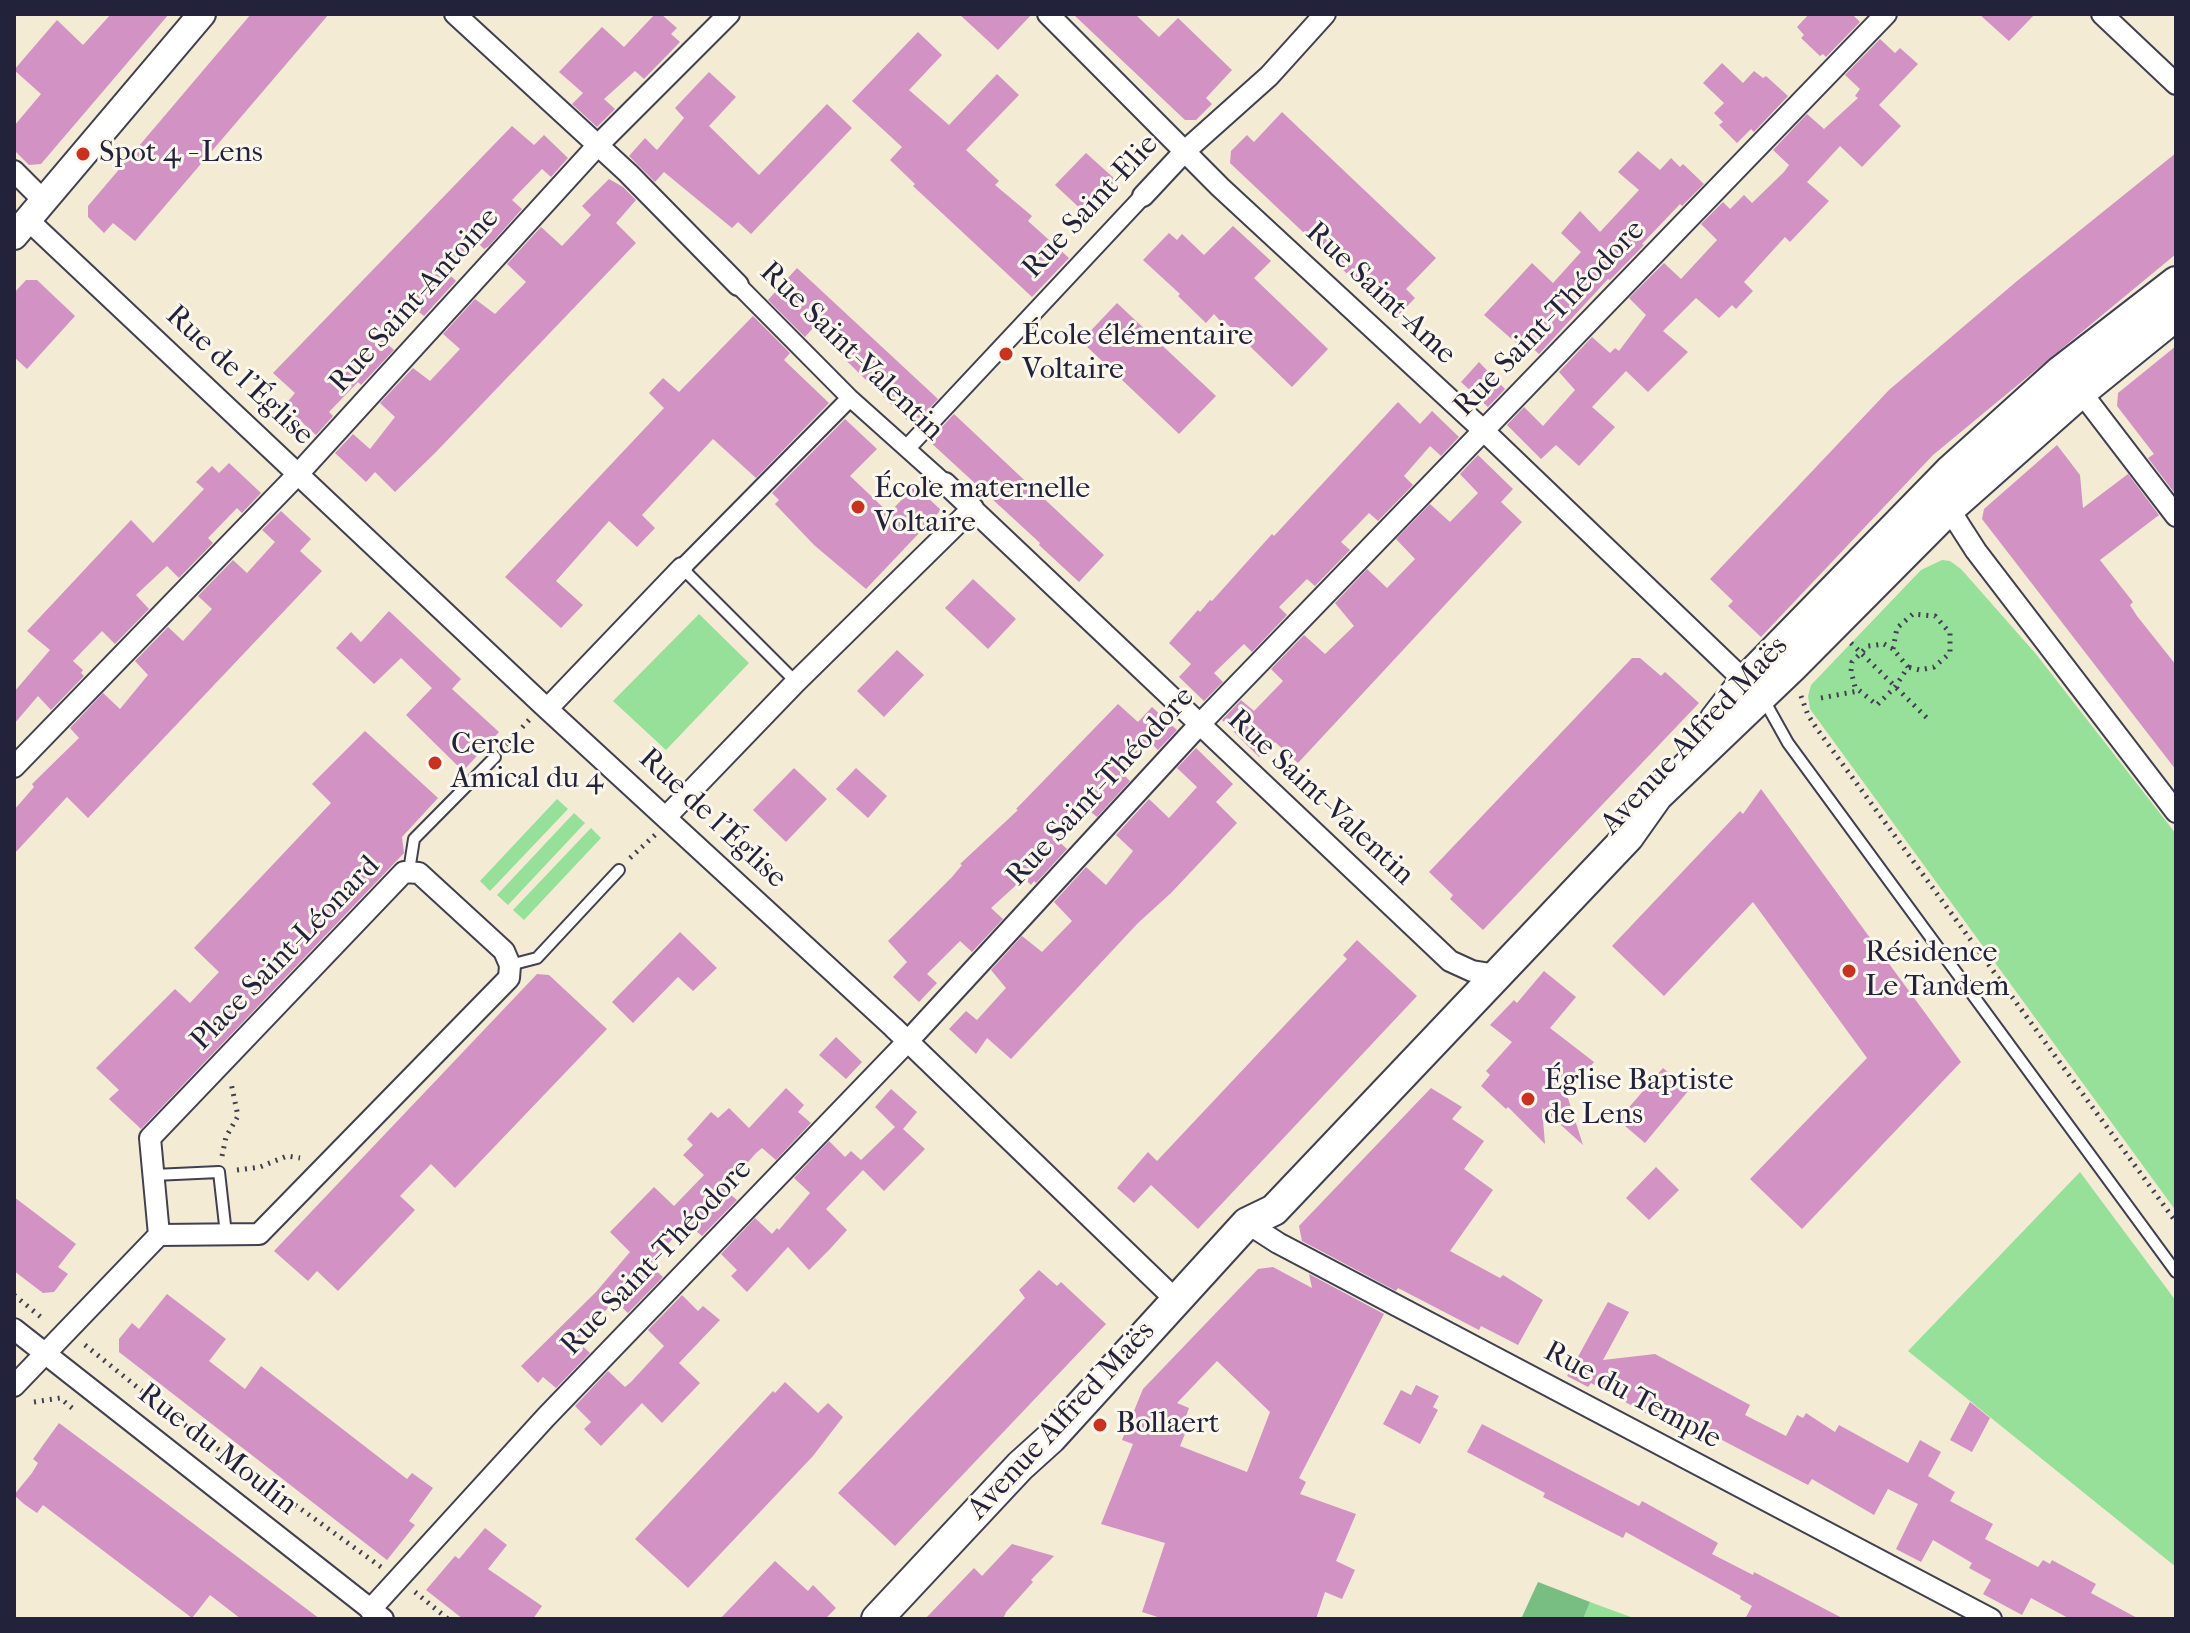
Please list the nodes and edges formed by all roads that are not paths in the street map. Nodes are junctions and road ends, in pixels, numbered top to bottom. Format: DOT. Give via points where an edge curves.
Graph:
graph roads {
  1 [pos="202,14"];
  2 [pos="455,14"];
  3 [pos="729,14"];
  4 [pos="1048,14"];
  5 [pos="1325,14"];
  6 [pos="1886,14"];
  7 [pos="2102,14"];
  8 [pos="2176,84"];
  9 [pos="598,145"];
  10 [pos="1185,151"];
  11 [pos="14,171"];
  12 [pos="1143,196"];
  13 [pos="29,219"];
  14 [pos="2176,282"];
  15 [pos="738,285"];
  16 [pos="2176,315"];
  17 [pos="2081,392"];
  18 [pos="850,398"];
  19 [pos="1484,431"];
  20 [pos="907,448"];
  21 [pos="299,473"];
  22 [pos="945,483"];
  23 [pos="1944,504"];
  24 [pos="973,508"];
  25 [pos="2176,516"];
  26 [pos="682,568"];
  27 [pos="796,682"];
  28 [pos="1753,689"];
  29 [pos="548,708"];
  30 [pos="1199,725"];
  31 [pos="498,753"];
  32 [pos="14,767"];
  33 [pos="2176,812"];
  34 [pos="666,817"];
  35 [pos="619,870"];
  36 [pos="409,871"];
  37 [pos="510,965"];
  38 [pos="1484,973"];
  39 [pos="908,1041"];
  40 [pos="154,1175"];
  41 [pos="1247,1223"];
  42 [pos="226,1234"];
  43 [pos="159,1235"];
  44 [pos="2176,1272"];
  45 [pos="1177,1301"];
  46 [pos="14,1329"];
  47 [pos="46,1353"];
  48 [pos="14,1386"];
  49 [pos="376,1614"];
  50 [pos="877,1619"];
  51 [pos="1991,1619"];
  1 -- 13 [label="street"];
  2 -- 9 [label="street, Rue Saint-Valentin"];
  3 -- 9 [label="street, Rue Saint-Antoine"];
  4 -- 10 [label="street, Rue Saint-Ame"];
  5 -- 10 [label="street, Rue Saint-Elie" via="1269,76"];
  6 -- 19 [label="street, Rue Saint-Théodore"];
  7 -- 8 [label="street"];
  9 -- 15 [label="street, Rue Saint-Valentin"];
  9 -- 21 [label="street, Rue Saint-Antoine"];
  10 -- 12 [label="street, Rue Saint-Elie"];
  10 -- 19 [label="street, Rue Saint-Ame"];
  11 -- 13 [label="street, Rue de l'Église"];
  12 -- 20 [label="street, Rue Saint-Elie"];
  13 -- 21 [label="street, Rue de l'Église"];
  14 -- 28 [label="main road, Avenue Alfred Maës" via="1986,437 1847,574"];
  15 -- 18 [label="street, Rue Saint-Valentin"];
  16 -- 17 [label="main road, Avenue Alfred Maës"];
  17 -- 23 [label="main road, Avenue Alfred Maës"];
  17 -- 25 [label="street"];
  18 -- 20 [label="street, Rue Saint-Valentin"];
  18 -- 26 [label="street"];
  19 -- 28 [label="street, Rue Saint-Ame"];
  19 -- 30 [label="street, Rue Saint-Théodore"];
  20 -- 22 [label="street, Rue Saint-Valentin"];
  21 -- 29 [label="street, Rue de l'Église"];
  21 -- 32 [label="street, Rue Saint-Antoine"];
  22 -- 24 [label="street, Rue Saint-Valentin"];
  23 -- 28 [label="lane"];
  23 -- 28 [label="main road, Avenue Alfred Maës" via="1833,625"];
  23 -- 33 [label="street"];
  24 -- 27 [label="street"];
  24 -- 30 [label="street, Rue Saint-Valentin"];
  26 -- 27 [label="lane"];
  26 -- 29 [label="street"];
  27 -- 34 [label="street"];
  28 -- 38 [label="main road, Avenue Alfred Maës" via="1720,714"];
  28 -- 44 [label="lane"];
  29 -- 34 [label="street, Rue de l'Église"];
  30 -- 38 [label="street, Rue Saint-Valentin" via="1450,961"];
  30 -- 39 [label="street, Rue Saint-Théodore"];
  31 -- 36 [label="lane" via="414,839"];
  34 -- 39 [label="street, Rue de l'Église"];
  35 -- 37 [label="lane" via="537,958"];
  36 -- 37 [label="street, Place Saint-Léonard" via="419,873 494,941"];
  36 -- 40 [label="street, Place Saint-Léonard" via="150,1138"];
  37 -- 42 [label="street" via="509,978 259,1234"];
  38 -- 41 [label="main road, Avenue Alfred Maës" via="1252,1210"];
  38 -- 41 [label="main road, Avenue Alfred Maës" via="1274,1210"];
  39 -- 45 [label="street, Rue de l'Église"];
  39 -- 49 [label="street, Rue Saint-Théodore" via="546,1417 398,1579"];
  40 -- 42 [label="lane" via="219,1172"];
  40 -- 43 [label="street, Place Saint-Léonard"];
  41 -- 45 [label="main road, Avenue Alfred Maës"];
  41 -- 51 [label="street, Rue du Temple"];
  42 -- 43 [label="street"];
  43 -- 47 [label="street"];
  45 -- 50 [label="main road, Avenue Alfred Maës"];
  46 -- 47 [label="street, Rue du Moulin"];
  47 -- 48 [label="street"];
  47 -- 49 [label="street, Rue du Moulin"];
}
